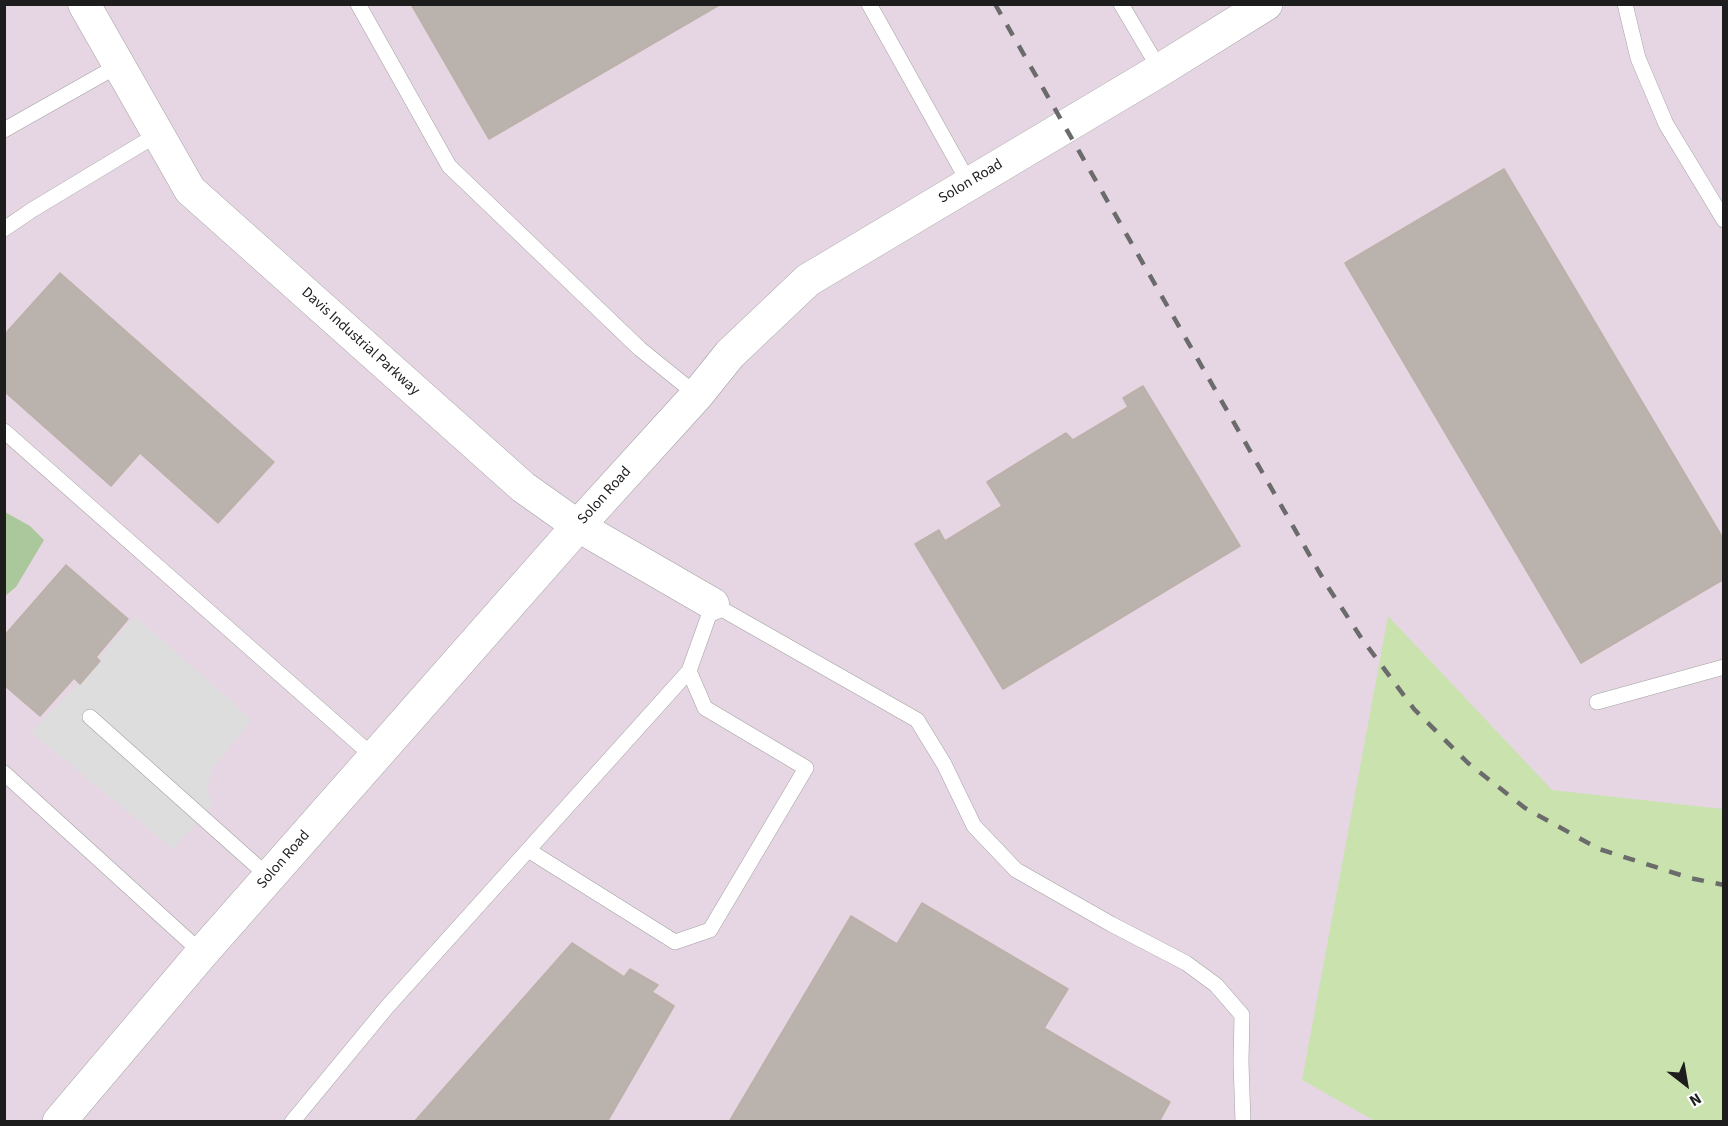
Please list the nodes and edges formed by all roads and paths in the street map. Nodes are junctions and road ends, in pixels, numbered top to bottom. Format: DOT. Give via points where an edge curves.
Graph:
graph roads {
  1 [pos="84,4"];
  2 [pos="358,4"];
  3 [pos="869,4"];
  4 [pos="1121,4"];
  5 [pos="1266,4"];
  6 [pos="1625,4"];
  7 [pos="119,65"];
  8 [pos="1160,70"];
  9 [pos="4,130"];
  10 [pos="158,134"];
  11 [pos="969,183"];
  12 [pos="1724,220"];
  13 [pos="4,229"];
  14 [pos="697,395"];
  15 [pos="4,431"];
  16 [pos="578,526"];
  17 [pos="713,604"];
  18 [pos="1724,666"];
  19 [pos="689,671"];
  20 [pos="1597,702"];
  21 [pos="90,717"];
  22 [pos="375,758"];
  23 [pos="4,773"];
  24 [pos="528,850"];
  25 [pos="269,877"];
  26 [pos="202,953"];
  27 [pos="59,1122"];
  28 [pos="292,1122"];
  29 [pos="1243,1122"];
  1 -- 7 [label="street, Davis Industrial Parkway"];
  2 -- 14 [label="lane" via="449,166 640,349"];
  3 -- 11 [label="lane"];
  4 -- 8 [label="lane"];
  5 -- 8 [label="street, Solon Road"];
  6 -- 12 [label="lane" via="1638,58 1666,124"];
  7 -- 9 [label="lane"];
  7 -- 10 [label="street, Davis Industrial Parkway"];
  8 -- 11 [label="street, Solon Road"];
  10 -- 13 [label="lane"];
  10 -- 16 [label="street, Davis Industrial Parkway" via="190,190 523,487"];
  11 -- 14 [label="street, Solon Road" via="808,280 730,354"];
  14 -- 16 [label="street, Solon Road"];
  15 -- 22 [label="lane"];
  16 -- 17 [label="street, Davis Industrial Parkway"];
  16 -- 22 [label="street, Solon Road"];
  17 -- 19 [label="lane"];
  17 -- 29 [label="lane" via="917,720 974,826 1016,870 1186,963 1216,985 1242,1015"];
  18 -- 20 [label="lane"];
  19 -- 24 [label="lane"];
  19 -- 24 [label="lane" via="705,708 806,768 710,930 675,942"];
  21 -- 25 [label="lane"];
  22 -- 25 [label="street, Solon Road"];
  23 -- 26 [label="lane"];
  24 -- 28 [label="lane" via="387,1007"];
  25 -- 26 [label="street, Solon Road"];
  26 -- 27 [label="street, Solon Road"];
}
